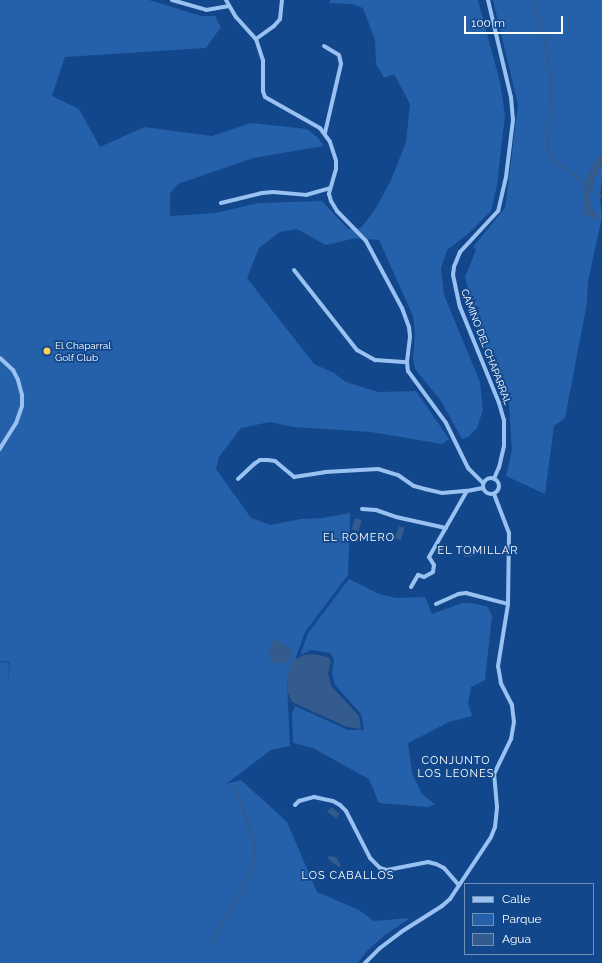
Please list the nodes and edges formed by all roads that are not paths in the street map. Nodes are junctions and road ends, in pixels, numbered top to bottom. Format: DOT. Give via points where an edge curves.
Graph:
graph roads {
  1 [pos="172,0"];
  2 [pos="226,0"];
  3 [pos="282,0"];
  4 [pos="488,0"];
  5 [pos="228,6"];
  6 [pos="256,39"];
  7 [pos="324,46"];
  8 [pos="325,133"];
  9 [pos="330,188"];
  10 [pos="220,203"];
  11 [pos="294,270"];
  12 [pos="0,358"];
  13 [pos="406,362"];
  14 [pos="0,449"];
  15 [pos="494,479"];
  16 [pos="238,480"];
  17 [pos="483,486"];
  18 [pos="467,492"];
  19 [pos="494,494"];
  20 [pos="362,509"];
  21 [pos="446,528"];
  22 [pos="411,587"];
  23 [pos="436,604"];
  24 [pos="508,604"];
  25 [pos="295,805"];
  26 [pos="459,885"];
  27 [pos="365,963"];
  1 -- 5 [label="street" via="206,10"];
  2 -- 5 [label="street"];
  3 -- 6 [label="street" via="280,19"];
  4 -- 15 [label="street, CAMINO DEL CHAPARRAL" via="511,96 512,120 506,177 498,211 460,252 453,275 460,307 504,420 504,446"];
  5 -- 6 [label="street"];
  6 -- 8 [label="street" via="263,60 263,91 266,97 312,122"];
  7 -- 8 [label="street" via="339,55 341,64"];
  8 -- 9 [label="street" via="336,161"];
  9 -- 10 [label="street" via="306,195 262,193"];
  9 -- 13 [label="street" via="329,194 334,207 366,241 406,317 410,336"];
  11 -- 13 [label="street" via="357,350 375,360"];
  12 -- 14 [label="street" via="18,380 22,395 22,406 16,423"];
  13 -- 17 [label="street" via="408,371 446,423 468,468"];
  15 -- 17 [label="street" via="487,479"];
  15 -- 19 [label="street" via="499,482 500,488"];
  16 -- 18 [label="street" via="254,464 260,460 268,460 275,461 294,477 325,472 378,469 425,489 442,493"];
  17 -- 18 [label="street"];
  17 -- 19 [label="street" via="487,494"];
  18 -- 21 [label="street"];
  19 -- 24 [label="street" via="509,533"];
  20 -- 21 [label="street" via="376,510"];
  21 -- 22 [label="street" via="429,556 434,566 433,572 424,577 418,575"];
  23 -- 24 [label="street" via="466,593"];
  24 -- 26 [label="street" via="498,675 514,714 511,739 494,774 497,807 495,827"];
  25 -- 26 [label="street" via="299,801 314,797 333,801 346,811 370,858 380,868 387,870 428,862 444,868"];
  26 -- 27 [label="street" via="442,906 401,932"];
}
